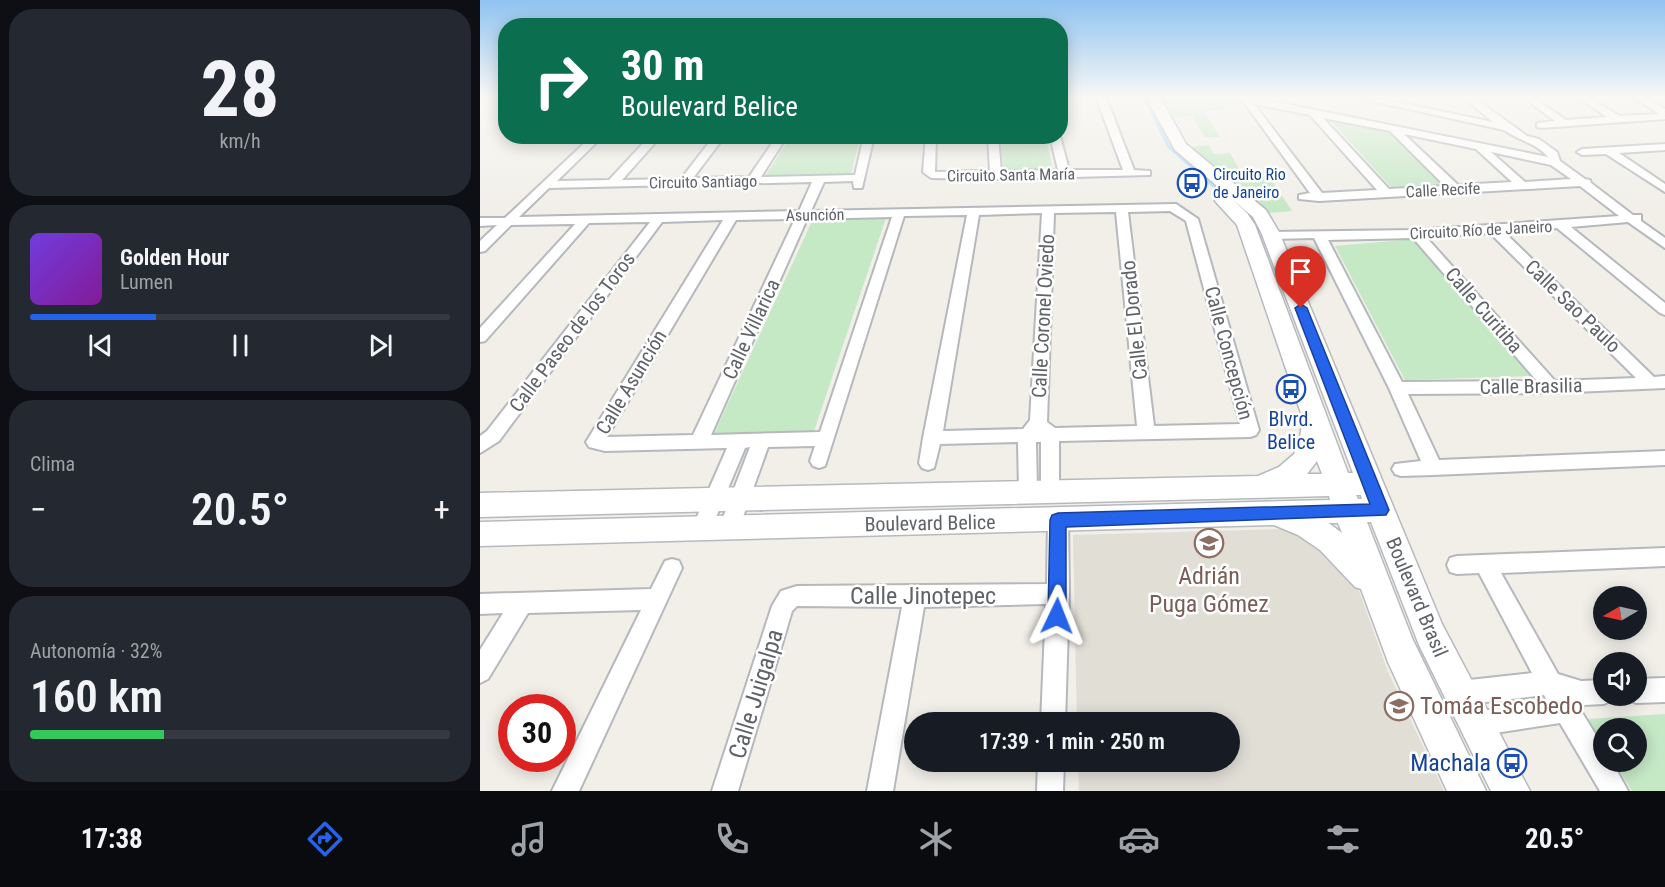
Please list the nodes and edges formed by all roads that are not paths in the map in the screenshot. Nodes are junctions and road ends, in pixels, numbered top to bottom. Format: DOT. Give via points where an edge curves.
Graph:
graph roads {
  1 [pos="1115,134"];
  2 [pos="1156,134"];
  3 [pos="1173,134"];
  4 [pos="1270,134"];
  5 [pos="1333,134"];
  6 [pos="1398,134"];
  7 [pos="1412,134"];
  8 [pos="1516,134"];
  9 [pos="590,144"];
  10 [pos="649,144"];
  11 [pos="714,144"];
  12 [pos="777,144"];
  13 [pos="867,144"];
  14 [pos="931,144"];
  15 [pos="994,144"];
  16 [pos="1057,144"];
  17 [pos="1665,147"];
  18 [pos="1479,148"];
  19 [pos="1609,151"];
  20 [pos="1582,152"];
  21 [pos="1555,162"];
  22 [pos="1130,173"];
  23 [pos="1146,173"];
  24 [pos="1064,174"];
  25 [pos="996,176"];
  26 [pos="753,180"];
  27 [pos="819,180"];
  28 [pos="684,182"];
  29 [pos="1588,182"];
  30 [pos="612,184"];
  31 [pos="546,185"];
  32 [pos="1523,186"];
  33 [pos="1665,189"];
  34 [pos="1456,190"];
  35 [pos="1386,193"];
  36 [pos="1303,197"];
  37 [pos="1319,197"];
  38 [pos="1122,208"];
  39 [pos="1048,209"];
  40 [pos="974,211"];
  41 [pos="899,213"];
  42 [pos="732,216"];
  43 [pos="803,216"];
  44 [pos="659,218"];
  45 [pos="1636,218"];
  46 [pos="585,220"];
  47 [pos="480,222"];
  48 [pos="508,222"];
  49 [pos="1561,225"];
  50 [pos="1494,230"];
  51 [pos="1416,234"];
  52 [pos="1273,238"];
  53 [pos="1324,238"];
  54 [pos="1665,244"];
  55 [pos="480,248"];
  56 [pos="1665,310"];
  57 [pos="480,337"];
  58 [pos="1658,382"];
  59 [pos="1551,387"];
  60 [pos="1397,388"];
  61 [pos="1314,416"];
  62 [pos="1038,431"];
  63 [pos="1146,432"];
  64 [pos="932,438"];
  65 [pos="826,439"];
  66 [pos="739,441"];
  67 [pos="760,441"];
  68 [pos="699,442"];
  69 [pos="482,445"];
  70 [pos="1665,458"];
  71 [pos="819,461"];
  72 [pos="928,463"];
  73 [pos="1433,468"];
  74 [pos="1401,470"];
  75 [pos="1370,484"];
  76 [pos="1339,485"];
  77 [pos="1253,487"];
  78 [pos="1039,492"];
  79 [pos="726,499"];
  80 [pos="480,505"];
  81 [pos="1381,510"];
  82 [pos="1348,511"];
  83 [pos="1264,513"];
  84 [pos="1058,520"];
  85 [pos="715,528"];
  86 [pos="480,534"];
  87 [pos="1665,557"];
  88 [pos="1485,564"];
  89 [pos="1457,565"];
  90 [pos="672,568"];
  91 [pos="1376,588"];
  92 [pos="1058,594"];
  93 [pos="915,597"];
  94 [pos="789,598"];
  95 [pos="658,599"];
  96 [pos="522,603"];
  97 [pos="480,604"];
  98 [pos="480,671"];
  99 [pos="1550,683"];
  100 [pos="1665,690"];
  101 [pos="1647,691"];
  102 [pos="1460,693"];
  103 [pos="1583,698"];
  104 [pos="1053,712"];
  105 [pos="1476,724"];
  106 [pos="1051,772"];
  107 [pos="564,791"];
  108 [pos="725,791"];
  109 [pos="880,791"];
  110 [pos="1050,791"];
  111 [pos="1467,791"];
  112 [pos="1511,791"];
  113 [pos="1615,791"];
  1 -- 22 [label="street"];
  2 -- 61 [label="main road, Boulevard Brasil" via="1163,148 1246,225"];
  3 -- 52 [label="main road, Boulevard Brasil" via="1180,147 1260,214"];
  4 -- 37 [label="street"];
  5 -- 35 [label="street"];
  6 -- 34 [label="street"];
  7 -- 18 [label="street"];
  8 -- 21 [label="street" via="1553,154"];
  9 -- 31 [label="street"];
  10 -- 30 [label="street"];
  11 -- 28 [label="street"];
  12 -- 26 [label="street"];
  13 -- 27 [label="street, Circuito Santiago" via="859,182"];
  14 -- 25 [label="street, Circuito Santa María" via="931,175"];
  15 -- 25 [label="street"];
  16 -- 24 [label="street"];
  17 -- 19 [label="street"];
  18 -- 21 [label="street"];
  18 -- 32 [label="street"];
  19 -- 20 [label="street"];
  19 -- 33 [label="street"];
  21 -- 29 [label="street"];
  22 -- 23 [label="street, Circuito Santa María"];
  22 -- 24 [label="street, Circuito Santa María"];
  24 -- 25 [label="street, Circuito Santa María"];
  26 -- 27 [label="street, Circuito Santiago"];
  26 -- 28 [label="street, Circuito Santiago"];
  27 -- 43 [label="street, Calle Villarica"];
  28 -- 30 [label="street, Circuito Santiago"];
  29 -- 32 [label="street, Calle Recife"];
  29 -- 45 [label="street"];
  30 -- 31 [label="street, Circuito Santiago"];
  31 -- 48 [label="street"];
  32 -- 34 [label="street, Calle Recife"];
  34 -- 35 [label="street, Calle Recife"];
  35 -- 37 [label="street, Calle Recife"];
  36 -- 37 [label="street, Calle Recife"];
  38 -- 39 [label="street, Calle Concepción"];
  38 -- 63 [label="street, Calle El Dorado"];
  38 -- 63 [label="street, Calle Concepción" via="1172,207 1192,219 1250,430"];
  39 -- 40 [label="street, Calle Concepción"];
  39 -- 62 [label="street, Calle Coronel Oviedo"];
  40 -- 41 [label="street, Calle Concepción"];
  40 -- 64 [label="street"];
  41 -- 43 [label="street, Asunción"];
  41 -- 65 [label="street"];
  42 -- 43 [label="street, Asunción"];
  42 -- 44 [label="street, Calle Paseo de los Toros"];
  42 -- 68 [label="street, Calle Asunción" via="595,442"];
  43 -- 68 [label="street, Calle Villarica"];
  44 -- 46 [label="street, Calle Paseo de los Toros"];
  44 -- 69 [label="street, Calle Paseo de los Toros"];
  45 -- 49 [label="street, Circuito Río de Janeiro"];
  45 -- 54 [label="street"];
  46 -- 48 [label="street, Calle Paseo de los Toros"];
  46 -- 57 [label="street"];
  47 -- 48 [label="street, Calle Paseo de los Toros"];
  48 -- 55 [label="street"];
  49 -- 50 [label="street, Circuito Río de Janeiro"];
  49 -- 56 [label="street"];
  50 -- 51 [label="street, Circuito Río de Janeiro"];
  50 -- 58 [label="street, Calle Sao Paulo"];
  51 -- 53 [label="street, Circuito Río de Janeiro"];
  51 -- 59 [label="street, Calle Curitiba"];
  52 -- 53 [label="street, Circuito Río de Janeiro"];
  52 -- 75 [label="main road, Boulevard Brasil"];
  53 -- 60 [label="street"];
  58 -- 59 [label="street, Calle Brasilia"];
  59 -- 60 [label="street, Calle Brasilia"];
  60 -- 73 [label="street"];
  61 -- 76 [label="main road, Boulevard Brasil"];
  61 -- 77 [label="main road" via="1313,443 1303,464 1290,475"];
  62 -- 63 [label="street, Calle Concepción"];
  62 -- 64 [label="street, Calle Concepción"];
  62 -- 78 [label="street, Calle Coronel Oviedo"];
  64 -- 72 [label="street"];
  65 -- 67 [label="street, Calle Asunción"];
  65 -- 71 [label="street"];
  66 -- 67 [label="street, Calle Asunción"];
  66 -- 68 [label="street, Calle Asunción"];
  66 -- 79 [label="street"];
  67 -- 79 [label="street"];
  70 -- 73 [label="street"];
  73 -- 74 [label="street"];
  75 -- 76 [label="main road, Boulevard Belice"];
  75 -- 81 [label="main road, Boulevard Brasil"];
  76 -- 77 [label="main road, Boulevard Belice"];
  76 -- 82 [label="main road, Boulevard Brasil"];
  77 -- 78 [label="main road, Boulevard Belice"];
  78 -- 79 [label="main road, Boulevard Belice"];
  79 -- 80 [label="main road, Boulevard Belice"];
  79 -- 85 [label="street"];
  79 -- 85 [label="street"];
  81 -- 82 [label="main road, Boulevard Belice"];
  81 -- 102 [label="main road, Boulevard Brasil" via="1430,634"];
  82 -- 83 [label="main road, Boulevard Belice"];
  82 -- 91 [label="main road, Boulevard Brasil"];
  83 -- 84 [label="main road, Boulevard Belice"];
  83 -- 91 [label="main road" via="1308,526 1328,538"];
  84 -- 85 [label="main road, Boulevard Belice"];
  84 -- 92 [label="street"];
  85 -- 86 [label="main road, Boulevard Belice"];
  87 -- 88 [label="street"];
  88 -- 89 [label="street"];
  88 -- 99 [label="street"];
  90 -- 95 [label="street"];
  91 -- 111 [label="main road, Boulevard Brasil" via="1400,650"];
  92 -- 93 [label="street, Calle Jinotepec"];
  92 -- 104 [label="street"];
  93 -- 94 [label="street, Calle Jinotepec"];
  93 -- 109 [label="street"];
  94 -- 108 [label="street, Calle Juigalpa" via="783,606"];
  95 -- 96 [label="street"];
  95 -- 107 [label="street"];
  96 -- 97 [label="street"];
  96 -- 98 [label="street"];
  99 -- 102 [label="street"];
  99 -- 103 [label="street"];
  100 -- 101 [label="street"];
  102 -- 105 [label="main road, Boulevard Brasil"];
  103 -- 105 [label="street"];
  103 -- 113 [label="street"];
  105 -- 112 [label="main road, Boulevard Brasil"];
  106 -- 110 [label="street"];
}
